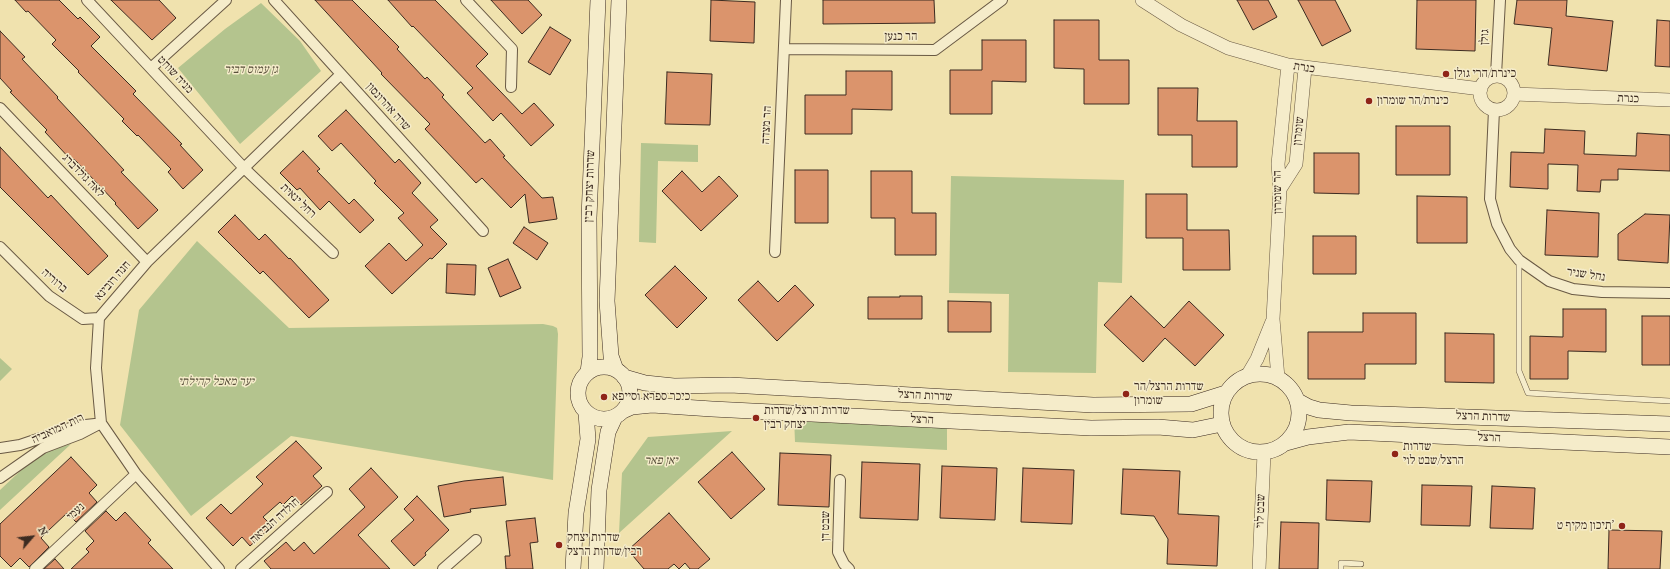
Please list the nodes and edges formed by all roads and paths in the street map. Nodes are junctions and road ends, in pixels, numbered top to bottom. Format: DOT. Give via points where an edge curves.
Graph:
graph roads {
  1 [pos="87,0"];
  2 [pos="226,0"];
  3 [pos="274,0"];
  4 [pos="466,0"];
  5 [pos="598,0"];
  6 [pos="619,0"];
  7 [pos="786,0"];
  8 [pos="1002,0"];
  9 [pos="1142,0"];
  10 [pos="1500,0"];
  11 [pos="784,49"];
  12 [pos="1288,65"];
  13 [pos="151,68"];
  14 [pos="1305,68"];
  15 [pos="341,74"];
  16 [pos="1496,76"];
  17 [pos="511,87"];
  18 [pos="1481,89"];
  19 [pos="1514,94"];
  20 [pos="1670,100"];
  21 [pos="0,108"];
  22 [pos="1494,110"];
  23 [pos="244,168"];
  24 [pos="1280,189"];
  25 [pos="483,230"];
  26 [pos="0,246"];
  27 [pos="775,252"];
  28 [pos="333,253"];
  29 [pos="1519,260"];
  30 [pos="147,262"];
  31 [pos="1670,292"];
  32 [pos="100,318"];
  33 [pos="1273,319"];
  34 [pos="588,372"];
  35 [pos="620,374"];
  36 [pos="1247,376"];
  37 [pos="1278,378"];
  38 [pos="1226,394"];
  39 [pos="1298,401"];
  40 [pos="1670,401"];
  41 [pos="586,413"];
  42 [pos="619,414"];
  43 [pos="101,423"];
  44 [pos="1222,424"];
  45 [pos="1670,424"];
  46 [pos="1286,443"];
  47 [pos="1670,447"];
  48 [pos="0,448"];
  49 [pos="1264,453"];
  50 [pos="136,474"];
  51 [pos="0,478"];
  52 [pos="840,480"];
  53 [pos="327,492"];
  54 [pos="476,540"];
  55 [pos="1361,564"];
  56 [pos="35,569"];
  57 [pos="219,569"];
  58 [pos="241,569"];
  59 [pos="443,569"];
  60 [pos="573,569"];
  61 [pos="596,569"];
  62 [pos="849,569"];
  63 [pos="1259,569"];
  64 [pos="1341,569"];
  1 -- 13 [label="street, מניה שוחט"];
  2 -- 13 [label="street"];
  3 -- 15 [label="street, שרה אהרונסון"];
  4 -- 17 [label="street" via="512,49"];
  5 -- 34 [label="main road, שדרות יצחק רבין" via="589,218"];
  6 -- 35 [label="main road, שדרות יצחק רבין" via="607,301 611,356"];
  7 -- 11 [label="street, הר מצדה"];
  8 -- 11 [label="street, הר כנען" via="934,50"];
  9 -- 12 [label="street, כנרת" via="1181,25 1228,48"];
  10 -- 16 [label="street, גולן"];
  11 -- 27 [label="street, הר מצדה"];
  12 -- 14 [label="street, כנרת"];
  12 -- 24 [label="street, הר שומרון" via="1278,164"];
  13 -- 23 [label="street, מניה שוחט"];
  14 -- 18 [label="street, כנרת"];
  14 -- 24 [label="street, שומרון" via="1296,164"];
  15 -- 23 [label="street, חנה רובינא"];
  15 -- 25 [label="street, שרה אהרונסון"];
  16 -- 18 [label="street" via="1486,80"];
  16 -- 19 [label="street" via="1510,82"];
  18 -- 22 [label="street" via="1480,94 1485,104"];
  19 -- 20 [label="street, כנרת"];
  19 -- 22 [label="street" via="1509,105"];
  21 -- 30 [label="street, לאה גולדברג"];
  22 -- 29 [label="street, נחל שניר" via="1490,199 1497,224"];
  23 -- 28 [label="street, רחל ינאית"];
  23 -- 30 [label="street, חנה רובינא"];
  24 -- 33 [label="street, הר שומרון"];
  26 -- 32 [label="street, ברוריה" via="49,296 83,319"];
  29 -- 31 [label="street, נחל שניר" via="1549,281 1573,289 1602,292"];
  29 -- 40 [label="lane" via="1519,371 1528,393"];
  30 -- 32 [label="street, חנה רובינא"];
  32 -- 43 [label="street, חנה רובינא" via="96,368"];
  33 -- 36 [label="street" via="1257,359"];
  33 -- 37 [label="street"];
  34 -- 35 [label="main road" via="602,367"];
  34 -- 41 [label="main road" via="580,381 578,389 580,404"];
  35 -- 38 [label="main road, שדרות הרצל" via="645,383 674,386 730,385 1093,405 1191,404"];
  35 -- 42 [label="main road" via="630,390 627,405"];
  36 -- 37 [label="main road" via="1268,374"];
  36 -- 38 [label="main road, שדרות הרצל" via="1235,383"];
  37 -- 39 [label="main road, שדרות הרצל" via="1290,388"];
  38 -- 44 [label="main road" via="1222,403"];
  39 -- 45 [label="main road, שדרות הרצל" via="1319,410 1352,413"];
  39 -- 46 [label="main road" via="1298,424 1294,435"];
  41 -- 42 [label="main road" via="600,419"];
  41 -- 60 [label="main road" via="588,439 576,513"];
  42 -- 44 [label="main road, הרצל" via="632,407 652,405 1090,428 1158,427 1193,430"];
  42 -- 61 [label="main road" via="608,432 598,490"];
  43 -- 48 [label="street, רות המואביה" via="76,426 20,445"];
  43 -- 50 [label="street, חנה רובינא"];
  43 -- 51 [label="street, רות המואביה" via="43,448"];
  44 -- 49 [label="main road" via="1234,443 1253,452"];
  46 -- 47 [label="main road, הרצל" via="1328,433 1349,432"];
  46 -- 49 [label="main road" via="1276,450"];
  49 -- 63 [label="street, שבט לוי"];
  50 -- 56 [label="street, נעמי"];
  50 -- 57 [label="street, חנה רובינא"];
  52 -- 62 [label="street, שבט דן" via="838,552"];
  53 -- 58 [label="street, חולדה הנביאה"];
  54 -- 59 [label="street"];
  55 -- 64 [label="lane" via="1341,563"];
}
